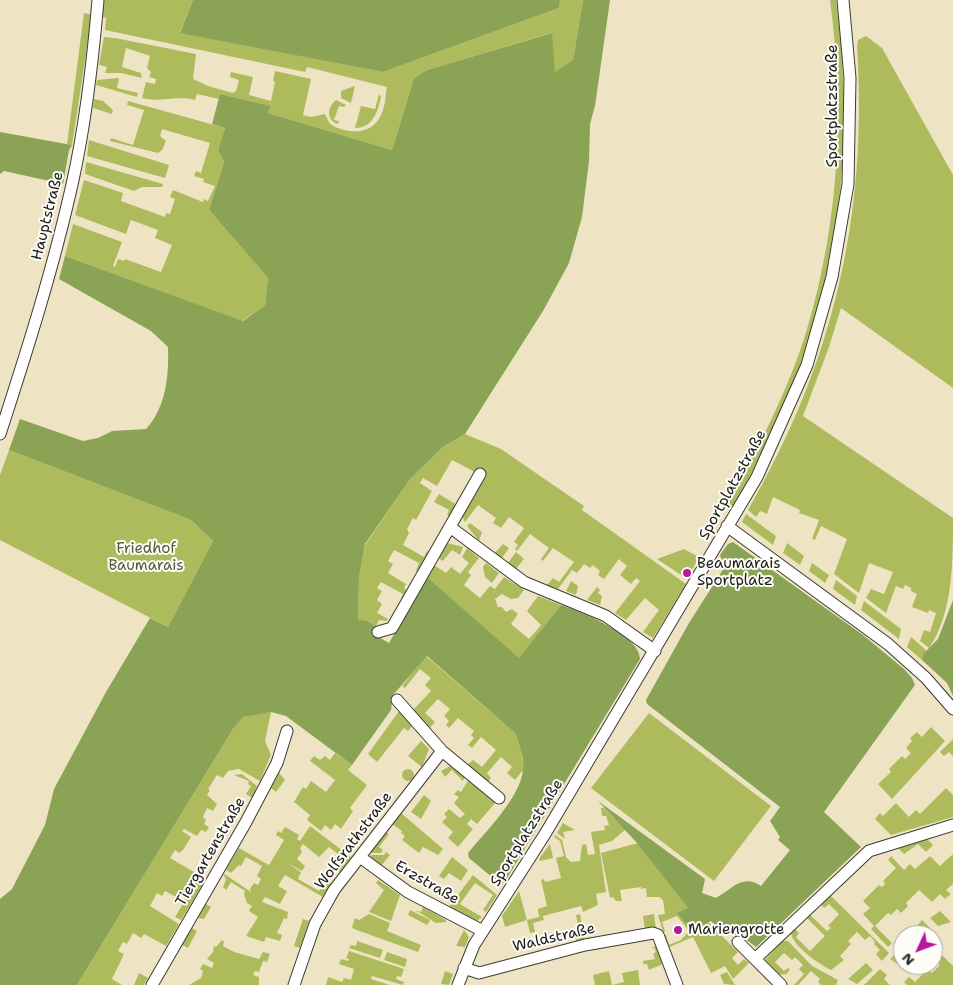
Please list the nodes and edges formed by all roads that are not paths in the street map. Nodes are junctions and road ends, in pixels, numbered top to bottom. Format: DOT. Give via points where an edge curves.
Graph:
graph roads {
  1 [pos="98,0"];
  2 [pos="842,0"];
  3 [pos="0,434"];
  4 [pos="480,474"];
  5 [pos="727,526"];
  6 [pos="450,528"];
  7 [pos="378,632"];
  8 [pos="655,651"];
  9 [pos="397,700"];
  10 [pos="953,709"];
  11 [pos="287,731"];
  12 [pos="442,752"];
  13 [pos="499,798"];
  14 [pos="953,825"];
  15 [pos="360,857"];
  16 [pos="483,931"];
  17 [pos="738,942"];
  18 [pos="755,959"];
  19 [pos="464,968"];
  20 [pos="152,985"];
  21 [pos="294,985"];
  22 [pos="458,985"];
  23 [pos="677,985"];
  24 [pos="781,985"];
  1 -- 3 [label="street, Hauptstraße" via="74,178"];
  2 -- 5 [label="street, Sportplatzstraße" via="850,78 850,148 842,228 832,277 815,342 795,396 757,477"];
  4 -- 6 [label="street"];
  5 -- 8 [label="street, Sportplatzstraße"];
  5 -- 10 [label="street" via="888,644 926,678"];
  6 -- 7 [label="street" via="392,628"];
  6 -- 8 [label="street" via="524,582 606,616"];
  8 -- 16 [label="street, Sportplatzstraße"];
  9 -- 12 [label="street"];
  11 -- 20 [label="street, Tiergartenstraße" via="277,763 246,822"];
  12 -- 13 [label="street"];
  12 -- 15 [label="street, Wolfsrathstraße"];
  14 -- 18 [label="street" via="869,852"];
  15 -- 16 [label="street, Erzstraße" via="408,892"];
  15 -- 21 [label="street, Wolfsrathstraße" via="324,906"];
  16 -- 19 [label="street, Sportplatzstraße"];
  17 -- 18 [label="street"];
  18 -- 24 [label="street"];
  19 -- 22 [label="street, Sportplatzstraße"];
  19 -- 23 [label="street, Waldstraße" via="479,973 585,945 653,933 658,936"];
}
